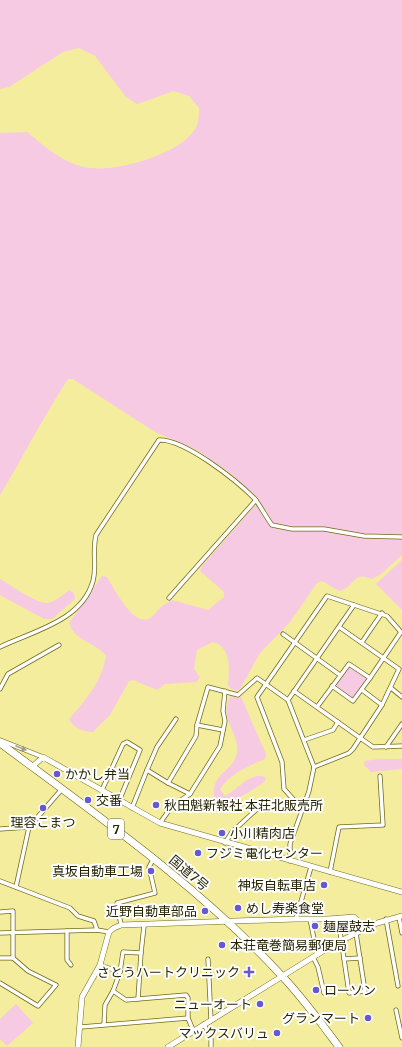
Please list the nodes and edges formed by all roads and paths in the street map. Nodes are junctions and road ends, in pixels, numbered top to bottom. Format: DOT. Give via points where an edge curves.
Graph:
graph roads {
  1 [pos="256,500"];
  2 [pos="402,537"];
  3 [pos="169,598"];
  4 [pos="354,605"];
  5 [pos="382,613"];
  6 [pos="340,627"];
  7 [pos="283,634"];
  8 [pos="362,642"];
  9 [pos="296,643"];
  10 [pos="60,645"];
  11 [pos="0,647"];
  12 [pos="384,658"];
  13 [pos="317,659"];
  14 [pos="340,675"];
  15 [pos="370,678"];
  16 [pos="266,685"];
  17 [pos="332,686"];
  18 [pos="391,688"];
  19 [pos="0,689"];
  20 [pos="362,690"];
  21 [pos="225,691"];
  22 [pos="294,691"];
  23 [pos="402,697"];
  24 [pos="288,700"];
  25 [pos="382,705"];
  26 [pos="317,707"];
  27 [pos="176,719"];
  28 [pos="338,722"];
  29 [pos="197,724"];
  30 [pos="402,724"];
  31 [pos="223,730"];
  32 [pos="360,738"];
  33 [pos="0,740"];
  34 [pos="304,740"];
  35 [pos="0,743"];
  36 [pos="402,746"];
  37 [pos="386,747"];
  38 [pos="43,757"];
  39 [pos="32,767"];
  40 [pos="314,767"];
  41 [pos="146,770"];
  42 [pos="380,776"];
  43 [pos="168,783"];
  44 [pos="62,789"];
  45 [pos="102,790"];
  46 [pos="190,794"];
  47 [pos="119,801"];
  48 [pos="304,804"];
  49 [pos="132,808"];
  50 [pos="257,809"];
  51 [pos="160,823"];
  52 [pos="29,827"];
  53 [pos="0,829"];
  54 [pos="226,843"];
  55 [pos="154,858"];
  56 [pos="290,861"];
  57 [pos="311,867"];
  58 [pos="330,872"];
  59 [pos="0,882"];
  60 [pos="16,887"];
  61 [pos="402,892"];
  62 [pos="0,912"];
  63 [pos="400,916"];
  64 [pos="338,918"];
  65 [pos="296,919"];
  66 [pos="310,919"];
  67 [pos="386,919"];
  68 [pos="227,922"];
  69 [pos="121,925"];
  70 [pos="144,926"];
  71 [pos="97,930"];
  72 [pos="67,931"];
  73 [pos="109,932"];
  74 [pos="358,932"];
  75 [pos="0,933"];
  76 [pos="12,933"];
  77 [pos="402,933"];
  78 [pos="341,940"];
  79 [pos="315,944"];
  80 [pos="141,952"];
  81 [pos="313,957"];
  82 [pos="0,958"];
  83 [pos="13,958"];
  84 [pos="360,958"];
  85 [pos="208,959"];
  86 [pos="344,959"];
  87 [pos="71,965"];
  88 [pos="100,965"];
  89 [pos="120,972"];
  90 [pos="283,977"];
  91 [pos="0,983"];
  92 [pos="398,986"];
  93 [pos="113,991"];
  94 [pos="324,993"];
  95 [pos="138,999"];
  96 [pos="396,1010"];
  97 [pos="188,1018"];
  98 [pos="211,1020"];
  99 [pos="204,1024"];
  100 [pos="104,1025"];
  101 [pos="81,1026"];
  102 [pos="193,1030"];
  103 [pos="401,1033"];
  104 [pos="402,1038"];
  105 [pos="78,1047"];
  106 [pos="168,1047"];
  107 [pos="211,1047"];
  108 [pos="339,1047"];
  1 -- 2 [label="street" via="272,525 282,528 324,529 364,536"];
  1 -- 3 [label="street"];
  1 -- 11 [label="street" via="203,457 177,444 159,440 96,535 93,547 94,577 84,599 63,619"];
  4 -- 5 [label="street"];
  4 -- 6 [label="street"];
  4 -- 9 [label="street" via="327,596"];
  5 -- 8 [label="street"];
  5 -- 12 [label="street" via="401,632"];
  6 -- 8 [label="street"];
  6 -- 13 [label="street"];
  7 -- 9 [label="street"];
  8 -- 12 [label="street"];
  9 -- 13 [label="street"];
  9 -- 16 [label="street"];
  10 -- 19 [label="street" via="8,674"];
  12 -- 15 [label="street"];
  12 -- 18 [label="street" via="399,669"];
  13 -- 14 [label="street"];
  13 -- 22 [label="street"];
  14 -- 15 [label="street" via="349,664"];
  14 -- 17 [label="street"];
  15 -- 20 [label="street"];
  16 -- 21 [label="street" via="257,678 238,695"];
  16 -- 24 [label="street"];
  16 -- 48 [label="street" via="257,697 282,762 284,789 294,800"];
  17 -- 20 [label="street" via="353,701"];
  17 -- 26 [label="street"];
  18 -- 23 [label="street"];
  18 -- 25 [label="street"];
  20 -- 25 [label="street"];
  21 -- 29 [label="street" via="208,687"];
  21 -- 31 [label="street"];
  22 -- 24 [label="street"];
  22 -- 26 [label="street"];
  24 -- 34 [label="street"];
  25 -- 32 [label="street"];
  26 -- 28 [label="street"];
  27 -- 41 [label="street" via="157,747"];
  28 -- 32 [label="street"];
  28 -- 34 [label="street" via="333,730"];
  29 -- 31 [label="street"];
  29 -- 43 [label="street" via="196,736"];
  30 -- 37 [label="street"];
  31 -- 46 [label="street" via="220,746"];
  32 -- 37 [label="street" via="373,747"];
  32 -- 40 [label="street" via="349,753"];
  33 -- 38 [label="street, one-way"];
  34 -- 40 [label="street"];
  35 -- 39 [label="highway, 国道7号 / 7"];
  36 -- 37 [label="street"];
  38 -- 39 [label="street"];
  38 -- 45 [label="street"];
  39 -- 44 [label="highway, 国道7号 / 7"];
  40 -- 48 [label="street"];
  41 -- 43 [label="street"];
  41 -- 49 [label="street"];
  42 -- 58 [label="street" via="383,825 338,827"];
  43 -- 46 [label="street"];
  44 -- 52 [label="street"];
  44 -- 55 [label="highway, 国道7号 / 7"];
  45 -- 47 [label="street"];
  45 -- 47 [label="street" via="123,744 127,742 135,746 140,750"];
  46 -- 51 [label="street" via="172,806"];
  47 -- 49 [label="street"];
  48 -- 56 [label="street" via="290,844"];
  49 -- 51 [label="street"];
  50 -- 54 [label="street" via="232,832"];
  51 -- 54 [label="street"];
  52 -- 53 [label="street"];
  52 -- 60 [label="street"];
  54 -- 56 [label="street"];
  55 -- 68 [label="highway, 国道7号 / 7"];
  55 -- 69 [label="street" via="149,867 155,893 117,903"];
  56 -- 57 [label="street"];
  57 -- 58 [label="street"];
  57 -- 65 [label="street"];
  58 -- 61 [label="street"];
  59 -- 60 [label="street"];
  60 -- 71 [label="street" via="70,908 78,916 94,921"];
  62 -- 76 [label="street" via="13,911"];
  63 -- 67 [label="street"];
  63 -- 77 [label="street"];
  64 -- 66 [label="street"];
  64 -- 74 [label="street" via="354,917 358,921"];
  64 -- 78 [label="street"];
  65 -- 66 [label="street"];
  65 -- 68 [label="street"];
  66 -- 79 [label="street"];
  67 -- 74 [label="street"];
  67 -- 92 [label="street"];
  68 -- 70 [label="street"];
  68 -- 90 [label="highway, 国道7号 / 7"];
  69 -- 70 [label="street"];
  69 -- 73 [label="street"];
  70 -- 80 [label="street"];
  71 -- 72 [label="street"];
  71 -- 73 [label="street"];
  72 -- 76 [label="street"];
  72 -- 87 [label="street" via="67,960"];
  73 -- 88 [label="street"];
  74 -- 78 [label="street"];
  74 -- 84 [label="street"];
  75 -- 76 [label="street"];
  76 -- 83 [label="street"];
  78 -- 81 [label="street"];
  78 -- 86 [label="street"];
  80 -- 89 [label="street" via="123,952"];
  80 -- 95 [label="street"];
  81 -- 90 [label="street"];
  81 -- 94 [label="street"];
  82 -- 83 [label="street"];
  83 -- 91 [label="street" via="28,971 56,985 38,1006"];
  84 -- 86 [label="street"];
  84 -- 86 [label="street" via="365,992 349,993"];
  85 -- 98 [label="street"];
  88 -- 89 [label="street"];
  88 -- 101 [label="street" via="82,997"];
  89 -- 93 [label="street"];
  90 -- 98 [label="street"];
  90 -- 108 [label="highway, 国道7号 / 7"];
  93 -- 95 [label="street" via="126,1000"];
  93 -- 100 [label="street" via="105,1005"];
  95 -- 97 [label="street" via="186,995"];
  96 -- 103 [label="street"];
  97 -- 100 [label="street"];
  97 -- 102 [label="street"];
  98 -- 99 [label="street"];
  99 -- 102 [label="street"];
  99 -- 107 [label="street" via="211,1039"];
  100 -- 101 [label="street"];
  101 -- 105 [label="street"];
  102 -- 106 [label="street"];
  103 -- 104 [label="street"];
}
